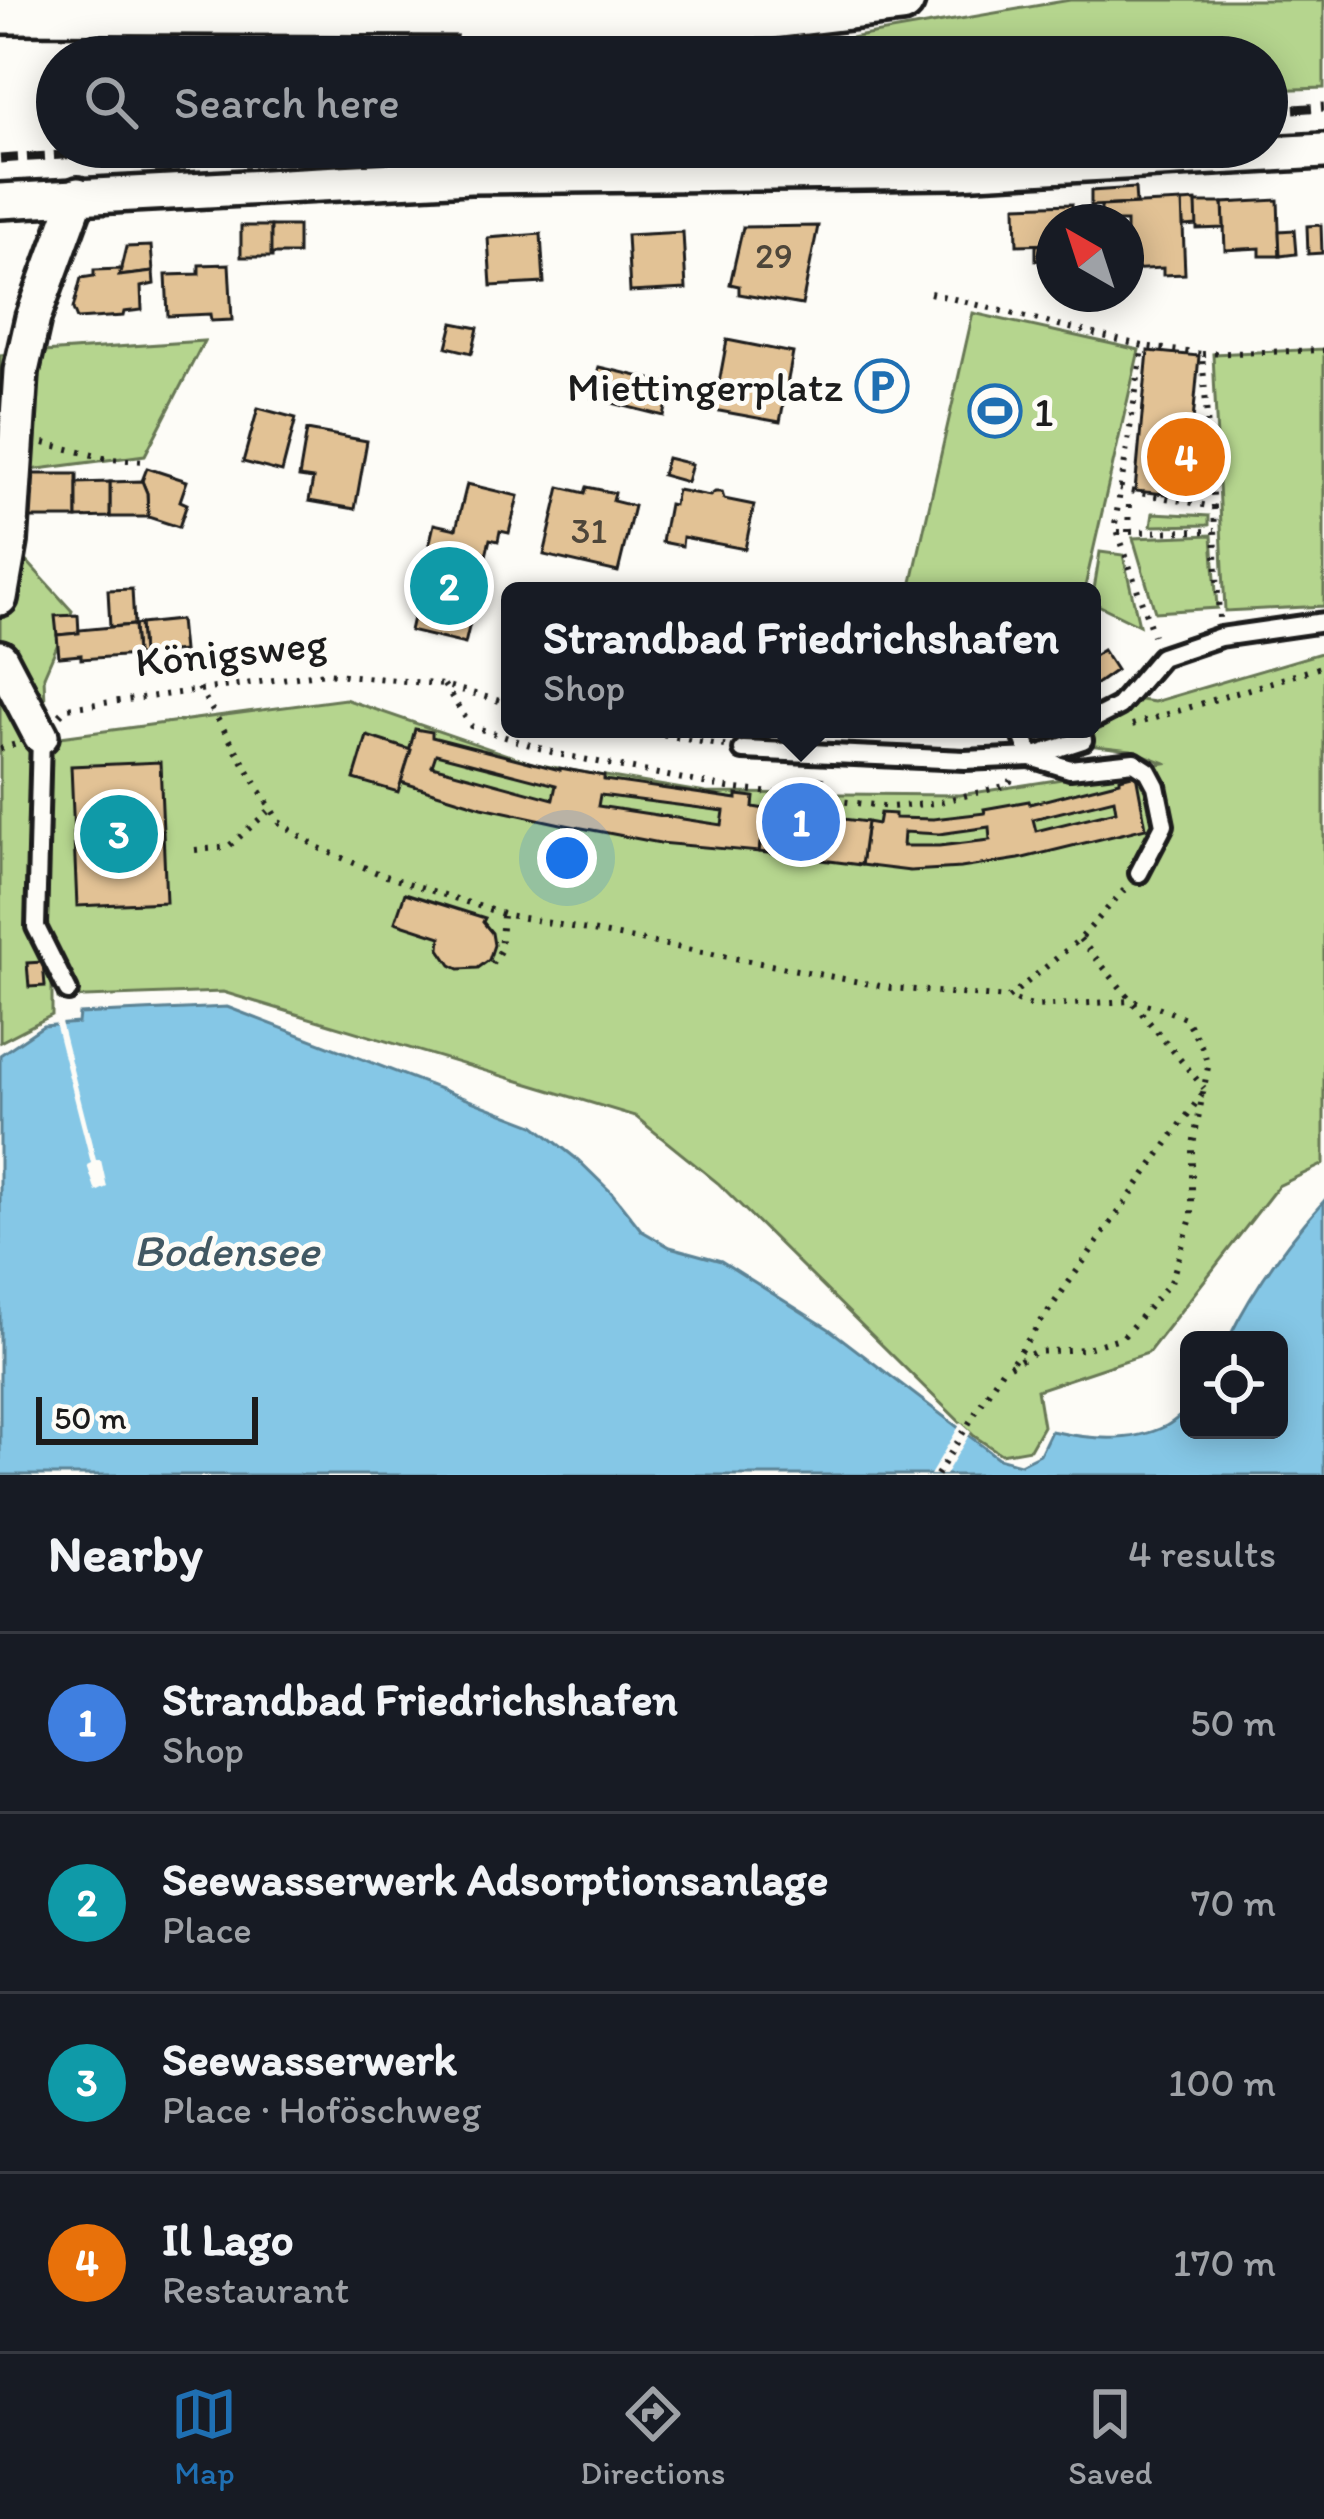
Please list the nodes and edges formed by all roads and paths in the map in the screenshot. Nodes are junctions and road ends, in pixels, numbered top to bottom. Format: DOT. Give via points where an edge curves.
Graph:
graph roads {
  1 [pos="901,0"];
  2 [pos="0,10"];
  3 [pos="477,12"];
  4 [pos="474,36"];
  5 [pos="1324,151"];
  6 [pos="1288,153"];
  7 [pos="389,168"];
  8 [pos="811,168"];
  9 [pos="1012,168"];
  10 [pos="78,195"];
  11 [pos="0,201"];
  12 [pos="930,293"];
  13 [pos="1143,346"];
  14 [pos="1324,350"];
  15 [pos="1202,354"];
  16 [pos="10,374"];
  17 [pos="17,437"];
  18 [pos="146,461"];
  19 [pos="1119,489"];
  20 [pos="1129,503"];
  21 [pos="1214,507"];
  22 [pos="1215,531"];
  23 [pos="1118,532"];
  24 [pos="1128,532"];
  25 [pos="0,598"];
  26 [pos="1324,622"];
  27 [pos="1220,638"];
  28 [pos="1161,657"];
  29 [pos="0,658"];
  30 [pos="1324,666"];
  31 [pos="444,685"];
  32 [pos="200,688"];
  33 [pos="501,701"];
  34 [pos="1101,715"];
  35 [pos="1101,734"];
  36 [pos="41,736"];
  37 [pos="501,736"];
  38 [pos="508,738"];
  39 [pos="677,738"];
  40 [pos="1023,738"];
  41 [pos="1090,738"];
  42 [pos="1083,740"];
  43 [pos="743,750"];
  44 [pos="1026,757"];
  45 [pos="271,809"];
  46 [pos="195,850"];
  47 [pos="1139,873"];
  48 [pos="503,914"];
  49 [pos="1080,939"];
  50 [pos="492,964"];
  51 [pos="68,991"];
  52 [pos="1008,998"];
  53 [pos="1132,1001"];
  54 [pos="1205,1090"];
  55 [pos="1010,1366"];
  56 [pos="937,1475"];
  1 -- 3 [label="main road" via="751,15"];
  2 -- 3 [label="main road"];
  3 -- 4 [label="street"];
  5 -- 6 [label="street"];
  7 -- 10 [label="street"];
  8 -- 9 [label="street"];
  10 -- 11 [label="street"];
  10 -- 16 [label="street"];
  12 -- 13 [label="path"];
  13 -- 15 [label="path"];
  13 -- 19 [label="path"];
  14 -- 15 [label="path"];
  15 -- 21 [label="path"];
  16 -- 17 [label="street"];
  17 -- 18 [label="path"];
  17 -- 25 [label="street"];
  19 -- 21 [label="path"];
  19 -- 23 [label="path"];
  20 -- 24 [label="path"];
  21 -- 22 [label="path"];
  22 -- 24 [label="path"];
  22 -- 27 [label="path"];
  23 -- 24 [label="path"];
  23 -- 28 [label="path"];
  26 -- 27 [label="lane"];
  27 -- 28 [label="lane"];
  28 -- 34 [label="lane"];
  29 -- 36 [label="street"];
  30 -- 35 [label="path"];
  31 -- 32 [label="path, Königsweg" via="326,673"];
  31 -- 33 [label="path, Königsweg"];
  31 -- 37 [label="path" via="471,726"];
  32 -- 36 [label="path, Königsweg" via="67,708"];
  32 -- 45 [label="path"];
  36 -- 51 [label="lane" via="36,927"];
  38 -- 44 [label="path" via="728,788 891,807 1008,784"];
  39 -- 43 [label="path"];
  40 -- 44 [label="lane"];
  41 -- 42 [label="path"];
  42 -- 44 [label="lane"];
  43 -- 44 [label="lane"];
  44 -- 47 [label="lane" via="1070,769 1134,762 1148,771 1164,825"];
  45 -- 46 [label="path" via="228,847"];
  45 -- 48 [label="path" via="317,847"];
  47 -- 49 [label="path"];
  48 -- 50 [label="path"];
  48 -- 52 [label="path" via="890,988"];
  49 -- 52 [label="path"];
  49 -- 53 [label="path"];
  52 -- 53 [label="path" via="1032,1006"];
  53 -- 54 [label="path"];
  53 -- 54 [label="path" via="1185,1018 1204,1052"];
  54 -- 55 [label="path"];
  54 -- 55 [label="path" via="1192,1150 1192,1215 1171,1282 1123,1337 1035,1352"];
  55 -- 56 [label="path"];
}
